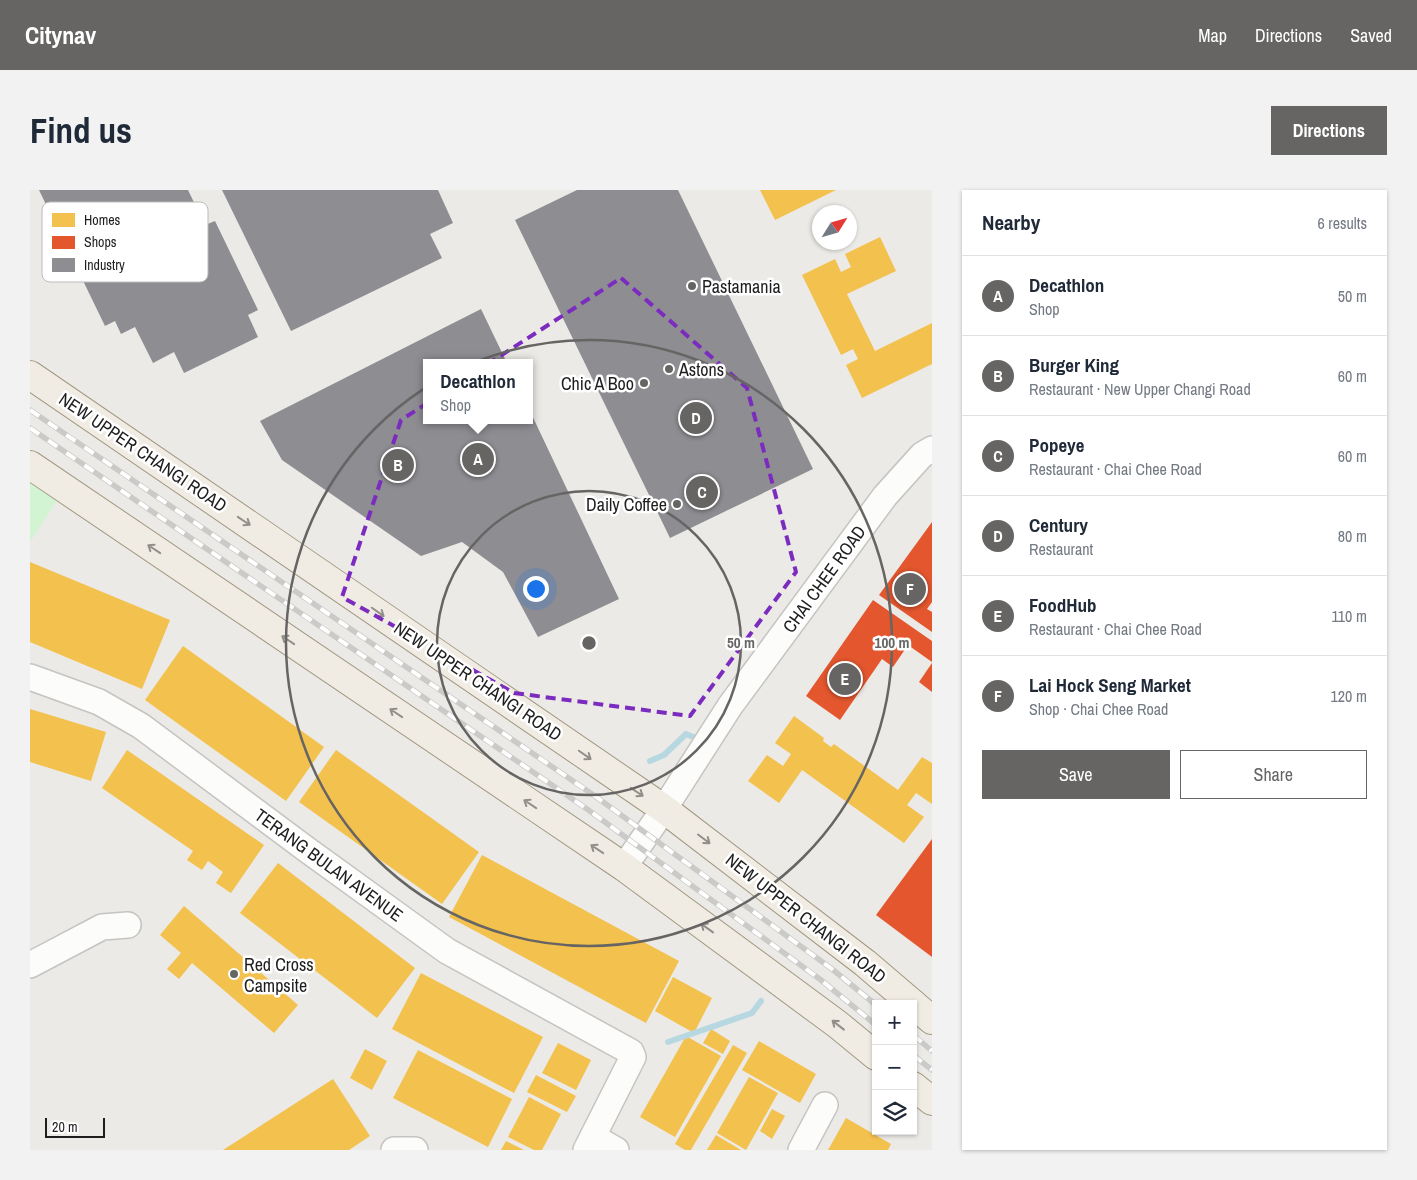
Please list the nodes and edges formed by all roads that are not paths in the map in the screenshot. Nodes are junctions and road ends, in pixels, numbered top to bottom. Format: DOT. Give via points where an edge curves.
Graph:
graph roads {
  1 [pos="30,375"];
  2 [pos="932,449"];
  3 [pos="932,461"];
  4 [pos="30,465"];
  5 [pos="30,677"];
  6 [pos="668,813"];
  7 [pos="628,870"];
  8 [pos="128,925"];
  9 [pos="30,965"];
  10 [pos="908,1000"];
  11 [pos="917,1007"];
  12 [pos="932,1020"];
  13 [pos="872,1053"];
  14 [pos="917,1089"];
  15 [pos="932,1101"];
  16 [pos="826,1105"];
  17 [pos="589,1144"];
  18 [pos="394,1150"];
  19 [pos="415,1150"];
  20 [pos="616,1150"];
  21 [pos="801,1150"];
  1 -- 6 [label="main road, NEW UPPER CHANGI ROAD, one-way"];
  2 -- 6 [label="street, CHAI CHEE ROAD" via="922,455 884,496 730,706"];
  3 -- 6 [label="street, CHAI CHEE ROAD" via="893,503 739,712 704,772"];
  7 -- 4 [label="main road, one-way"];
  5 -- 17 [label="street, TERANG BULAN AVENUE" via="99,702 141,726 447,951 631,1052 633,1057"];
  6 -- 7 [label="street, CHAI CHEE ROAD"];
  6 -- 10 [label="main road, NEW UPPER CHANGI ROAD, one-way" via="865,963"];
  13 -- 7 [label="main road, one-way"];
  8 -- 9 [label="street" via="102,927"];
  11 -- 12 [label="main road, NEW UPPER CHANGI ROAD"];
  14 -- 15 [label="main road"];
  16 -- 21 [label="street"];
  17 -- 20 [label="street"];
  18 -- 19 [label="street"];
}
